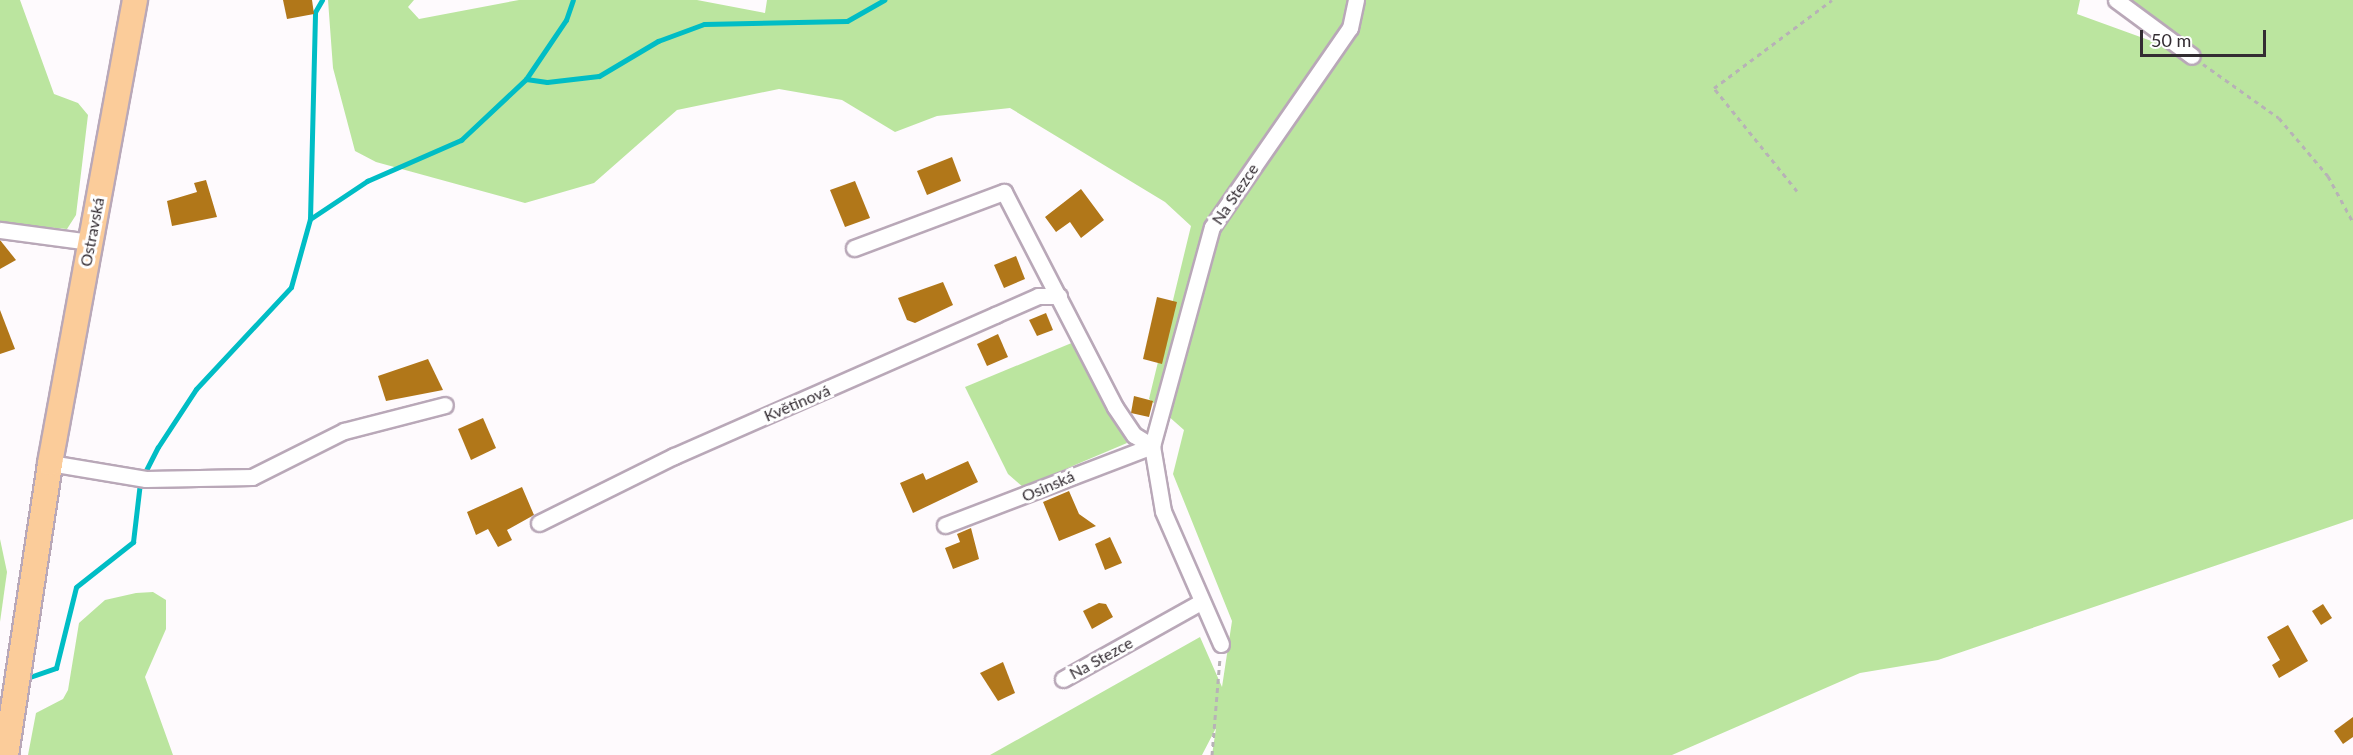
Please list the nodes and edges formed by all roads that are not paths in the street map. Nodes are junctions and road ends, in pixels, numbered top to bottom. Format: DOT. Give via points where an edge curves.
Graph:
graph roads {
  1 [pos="135,0"];
  2 [pos="1356,0"];
  3 [pos="2116,0"];
  4 [pos="2192,56"];
  5 [pos="0,230"];
  6 [pos="90,242"];
  7 [pos="854,248"];
  8 [pos="1059,296"];
  9 [pos="445,405"];
  10 [pos="1152,446"];
  11 [pos="50,464"];
  12 [pos="539,523"];
  13 [pos="945,525"];
  14 [pos="1201,602"];
  15 [pos="1221,644"];
  16 [pos="1063,679"];
  17 [pos="6,755"];
  1 -- 6 [label="main road, Ostravská"];
  2 -- 10 [label="street, Na Stezce" via="1350,28 1212,227"];
  3 -- 4 [label="street"];
  5 -- 6 [label="street"];
  6 -- 11 [label="main road, Ostravská"];
  7 -- 8 [label="street" via="1001,190"];
  8 -- 10 [label="street" via="1125,424"];
  8 -- 12 [label="street, Květinová" via="1038,296 674,456"];
  9 -- 11 [label="street" via="344,431 252,477 146,479"];
  10 -- 13 [label="street, Osinská"];
  10 -- 14 [label="street, Na Stezce" via="1163,511"];
  11 -- 17 [label="main road, Ostravská"];
  14 -- 15 [label="street, Na Stezce"];
  14 -- 16 [label="street, Na Stezce"];
}
